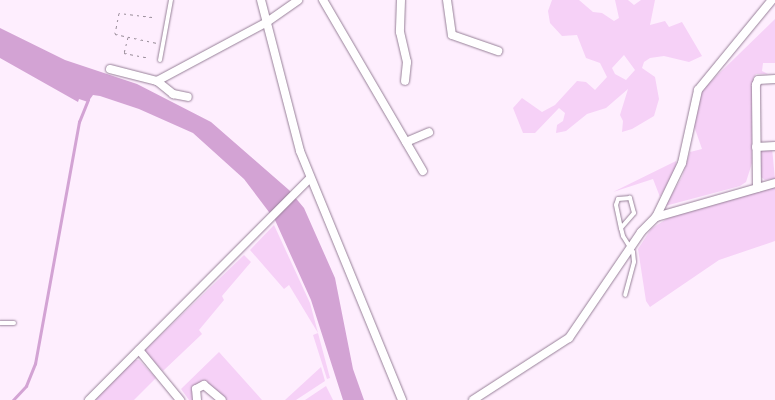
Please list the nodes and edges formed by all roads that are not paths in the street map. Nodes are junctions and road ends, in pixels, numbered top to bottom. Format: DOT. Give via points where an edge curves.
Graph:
graph roads {
  1 [pos="171,0"];
  2 [pos="261,0"];
  3 [pos="298,0"];
  4 [pos="323,0"];
  5 [pos="401,0"];
  6 [pos="447,0"];
  7 [pos="772,0"];
  8 [pos="266,22"];
  9 [pos="498,51"];
  10 [pos="160,60"];
  11 [pos="110,69"];
  12 [pos="775,78"];
  13 [pos="404,81"];
  14 [pos="158,82"];
  15 [pos="188,98"];
  16 [pos="429,132"];
  17 [pos="406,142"];
  18 [pos="775,146"];
  19 [pos="756,147"];
  20 [pos="423,171"];
  21 [pos="310,178"];
  22 [pos="775,183"];
  23 [pos="757,188"];
  24 [pos="656,217"];
  25 [pos="621,228"];
  26 [pos="630,247"];
  27 [pos="626,295"];
  28 [pos="0,323"];
  29 [pos="14,323"];
  30 [pos="139,350"];
  31 [pos="89,400"];
  32 [pos="180,400"];
  33 [pos="197,400"];
  34 [pos="222,400"];
  35 [pos="402,400"];
  36 [pos="473,400"];
  1 -- 10 [label="lane"];
  2 -- 8 [label="street"];
  3 -- 8 [label="street"];
  4 -- 17 [label="street"];
  5 -- 13 [label="street" via="400,32 407,62"];
  6 -- 9 [label="street" via="452,35"];
  7 -- 24 [label="street" via="698,90 682,163"];
  8 -- 14 [label="street"];
  8 -- 21 [label="street" via="291,123"];
  11 -- 14 [label="street"];
  12 -- 19 [label="street" via="758,80 756,84"];
  14 -- 15 [label="street" via="173,94"];
  16 -- 17 [label="street"];
  17 -- 20 [label="street"];
  18 -- 19 [label="street"];
  19 -- 23 [label="street"];
  21 -- 30 [label="street"];
  21 -- 35 [label="street"];
  22 -- 23 [label="street"];
  23 -- 24 [label="street"];
  24 -- 26 [label="street"];
  25 -- 25 [label="lane" via="634,213 630,198 618,199 616,205"];
  25 -- 26 [label="lane"];
  26 -- 27 [label="lane" via="634,262"];
  26 -- 36 [label="street" via="569,338"];
  28 -- 29 [label="lane"];
  30 -- 31 [label="street"];
  30 -- 32 [label="street"];
  33 -- 34 [label="street" via="196,389 204,385"];
}
